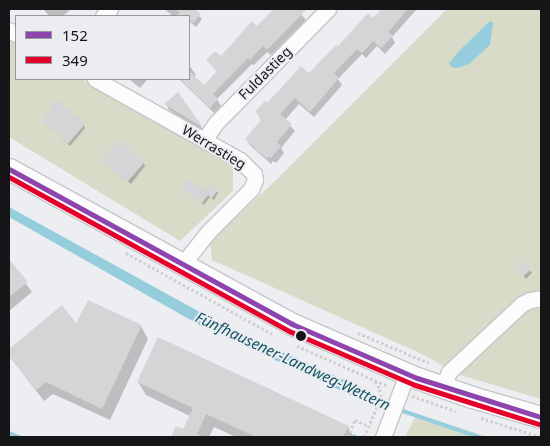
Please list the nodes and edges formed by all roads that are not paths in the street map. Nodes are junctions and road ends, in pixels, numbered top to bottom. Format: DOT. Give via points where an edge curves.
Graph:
graph roads {
  1 [pos="328,9"];
  2 [pos="97,80"];
  3 [pos="204,140"];
  4 [pos="9,169"];
  5 [pos="182,265"];
  6 [pos="541,298"];
  7 [pos="407,374"];
  8 [pos="441,387"];
  9 [pos="541,417"];
  10 [pos="386,430"];
  1 -- 3 [label="street, Fuldastieg" via="216,123"];
  2 -- 3 [label="street, Werrastieg"];
  3 -- 5 [label="street, Werrastieg" via="246,164 255,180 251,189 202,239"];
  4 -- 5 [label="main road"];
  5 -- 7 [label="main road" via="292,324"];
  6 -- 8 [label="street" via="522,304"];
  7 -- 8 [label="main road"];
  7 -- 10 [label="street"];
  8 -- 9 [label="main road"];
}
